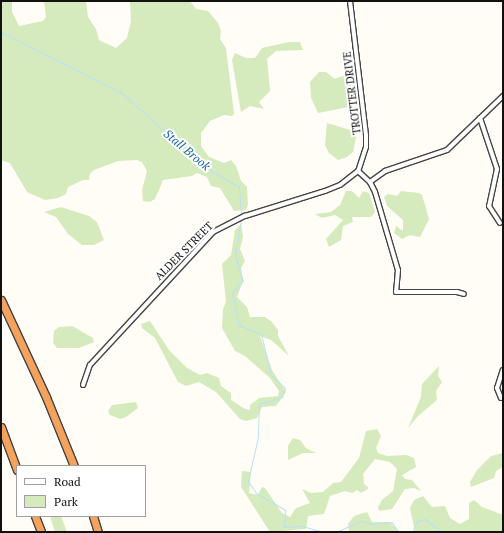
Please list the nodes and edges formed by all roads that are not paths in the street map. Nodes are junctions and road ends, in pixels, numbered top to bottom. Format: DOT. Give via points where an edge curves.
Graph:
graph roads {
  1 [pos="350,1"];
  2 [pos="503,96"];
  3 [pos="480,118"];
  4 [pos="358,171"];
  5 [pos="370,182"];
  6 [pos="500,223"];
  7 [pos="464,294"];
  8 [pos="1,300"];
  9 [pos="503,370"];
  10 [pos="83,385"];
  11 [pos="501,398"];
  12 [pos="1,427"];
  13 [pos="74,465"];
  14 [pos="16,467"];
  15 [pos="34,517"];
  16 [pos="93,517"];
  17 [pos="41,532"];
  18 [pos="98,532"];
  1 -- 4 [label="street, TROTTER DRIVE" via="366,136 366,147"];
  2 -- 3 [label="street"];
  3 -- 5 [label="street" via="442,153 385,171"];
  3 -- 6 [label="street" via="497,169 489,206"];
  4 -- 5 [label="street"];
  4 -- 10 [label="street, ALDER STREET" via="325,191 244,216 213,232 90,365"];
  5 -- 7 [label="street" via="398,270 396,292"];
  8 -- 13 [label="highway" via="44,392"];
  9 -- 11 [label="street" via="497,388"];
  12 -- 14 [label="highway"];
  15 -- 17 [label="highway"];
  16 -- 18 [label="highway"];
}
